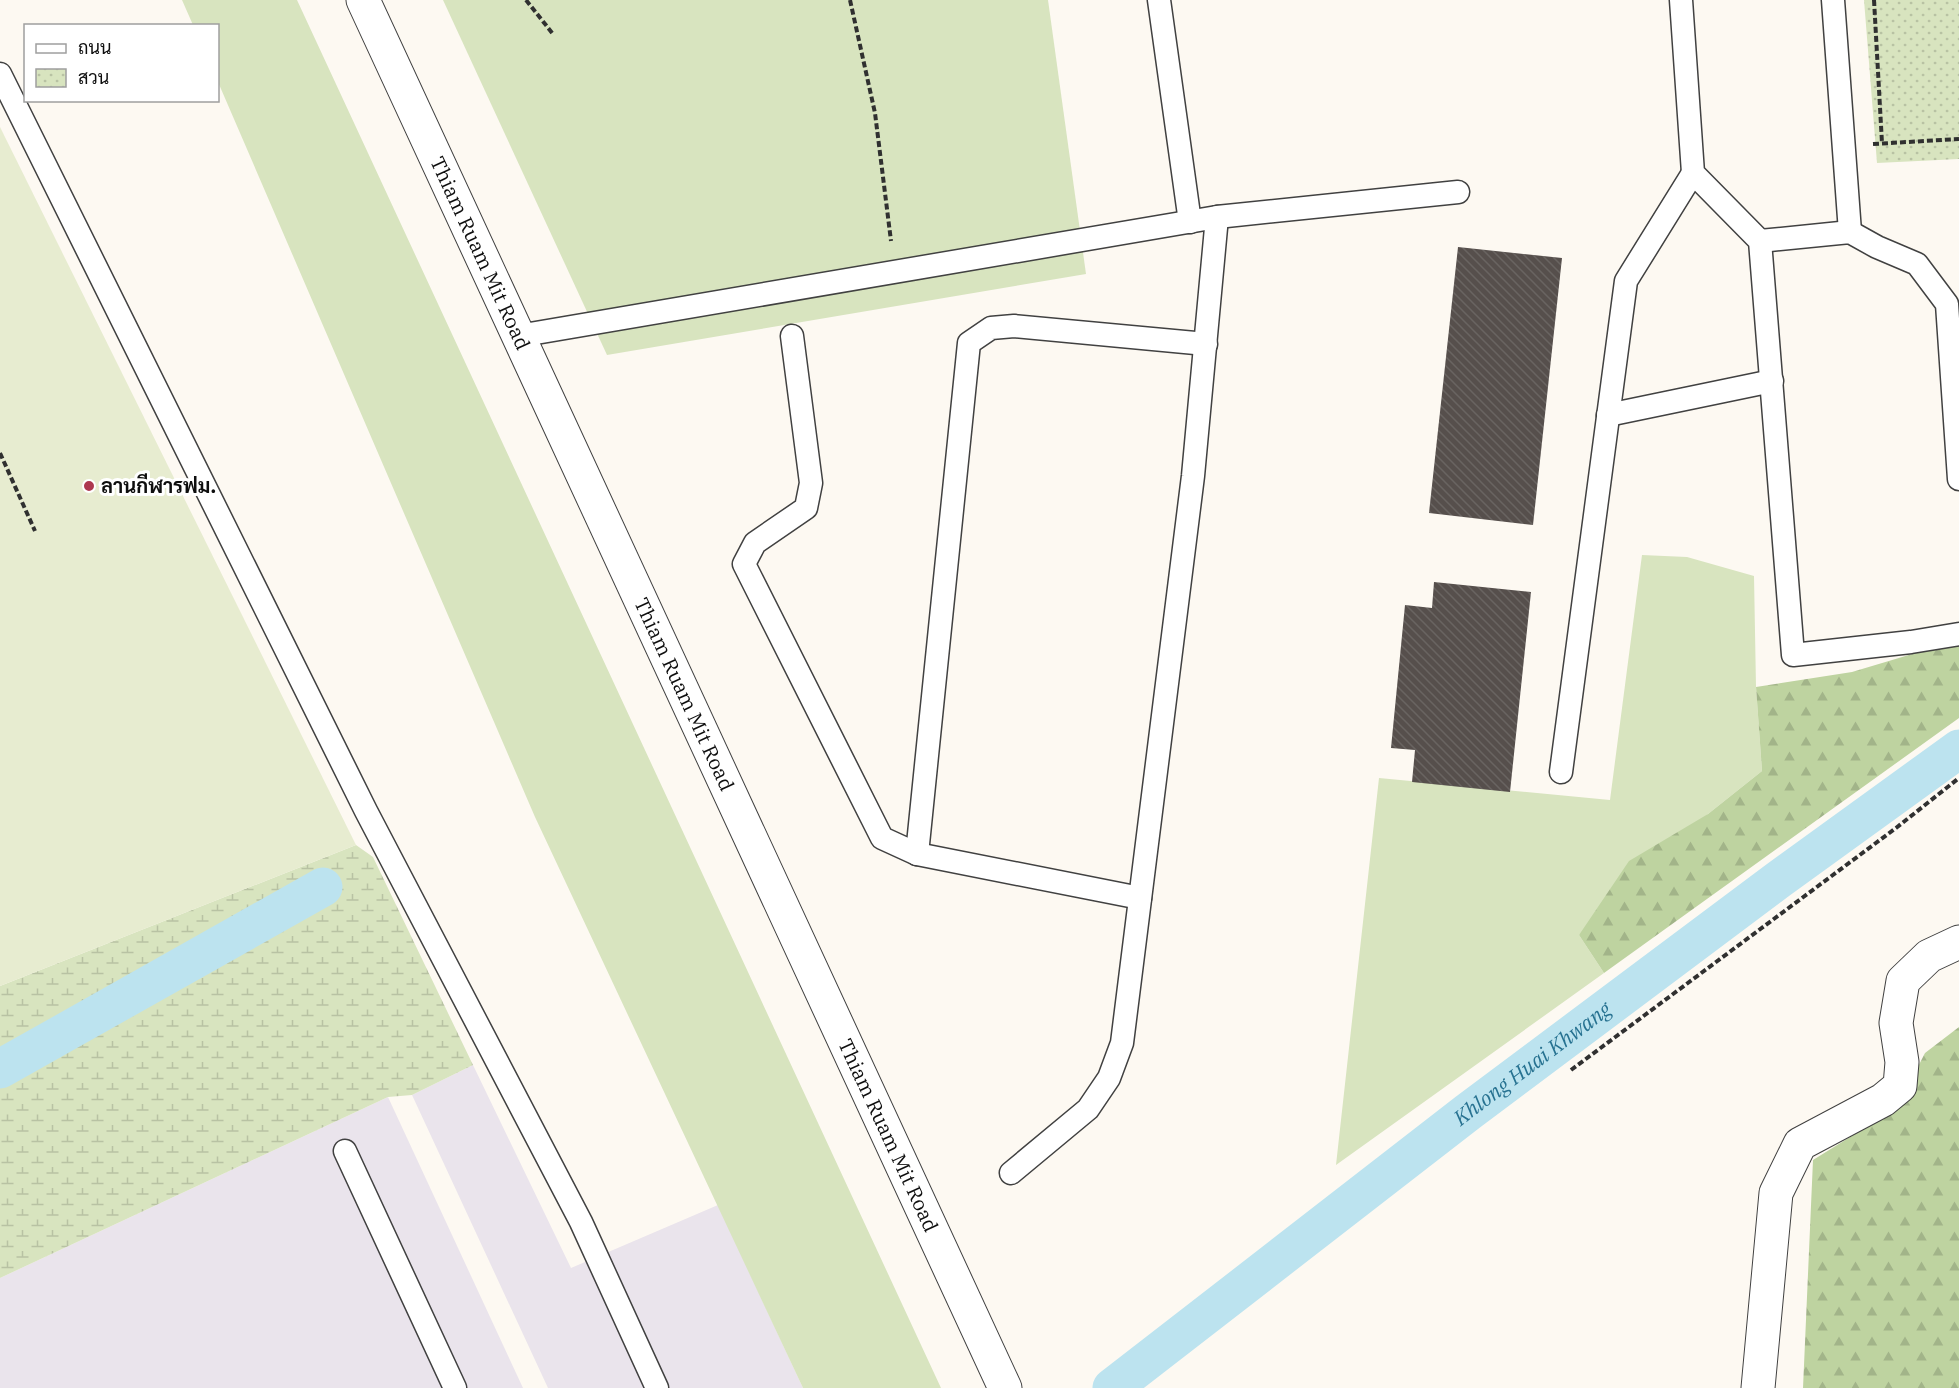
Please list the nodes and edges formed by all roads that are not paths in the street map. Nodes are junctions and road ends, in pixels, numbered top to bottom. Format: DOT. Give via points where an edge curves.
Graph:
graph roads {
  1 [pos="363,0"];
  2 [pos="1160,0"];
  3 [pos="1681,0"];
  4 [pos="1833,0"];
  5 [pos="0,74"];
  6 [pos="1693,173"];
  7 [pos="1458,192"];
  8 [pos="1217,217"];
  9 [pos="1190,222"];
  10 [pos="1850,232"];
  11 [pos="1760,241"];
  12 [pos="518,336"];
  13 [pos="792,336"];
  14 [pos="1206,344"];
  15 [pos="1772,381"];
  16 [pos="1608,415"];
  17 [pos="1959,479"];
  18 [pos="1959,634"];
  19 [pos="1561,772"];
  20 [pos="916,854"];
  21 [pos="1140,898"];
  22 [pos="1959,942"];
  23 [pos="345,1151"];
  24 [pos="1011,1173"];
  25 [pos="455,1388"];
  26 [pos="657,1388"];
  27 [pos="1005,1388"];
  28 [pos="1758,1388"];
  1 -- 12 [label="street, Thiam Ruam Mit Road"];
  2 -- 9 [label="lane"];
  3 -- 6 [label="lane"];
  4 -- 10 [label="lane"];
  5 -- 26 [label="lane" via="360,800 581,1222"];
  6 -- 11 [label="lane"];
  6 -- 16 [label="lane" via="1626,281"];
  7 -- 8 [label="lane"];
  8 -- 9 [label="lane"];
  8 -- 14 [label="lane"];
  9 -- 12 [label="lane"];
  10 -- 11 [label="lane"];
  10 -- 17 [label="lane" via="1917,264 1947,304"];
  11 -- 15 [label="lane"];
  12 -- 27 [label="street, Thiam Ruam Mit Road"];
  13 -- 20 [label="lane" via="811,483 806,508 755,543 744,564 882,838"];
  14 -- 20 [label="lane" via="1014,326 991,328 969,343"];
  14 -- 21 [label="lane" via="1192,487"];
  15 -- 16 [label="lane"];
  15 -- 18 [label="lane" via="1793,654"];
  16 -- 19 [label="lane"];
  20 -- 21 [label="lane"];
  21 -- 24 [label="lane" via="1122,1043 1109,1078 1088,1109"];
  22 -- 28 [label="street" via="1929,956 1903,981 1896,1023 1902,1062 1900,1086 1883,1100 1800,1144 1776,1193"];
  23 -- 25 [label="lane"];
}
